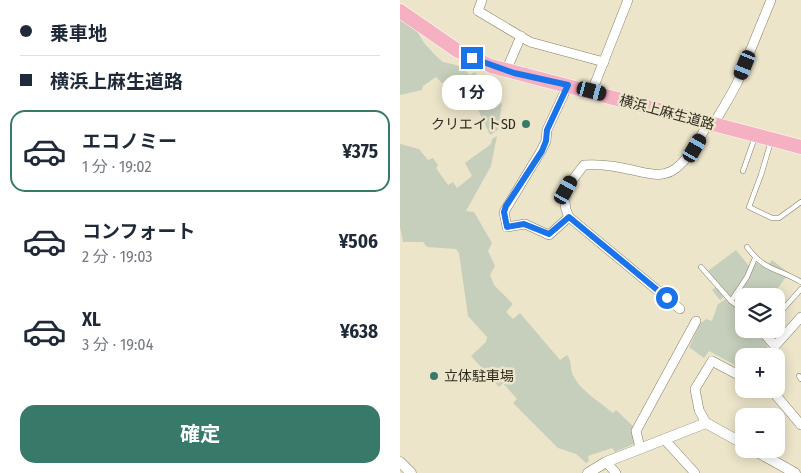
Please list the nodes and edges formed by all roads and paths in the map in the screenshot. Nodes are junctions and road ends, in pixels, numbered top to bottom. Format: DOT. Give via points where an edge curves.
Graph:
graph roads {
  1 [pos="482,0"];
  2 [pos="628,0"];
  3 [pos="771,0"];
  4 [pos="400,11"];
  5 [pos="521,36"];
  6 [pos="604,62"];
  7 [pos="506,70"];
  8 [pos="568,85"];
  9 [pos="592,91"];
  10 [pos="711,124"];
  11 [pos="755,136"];
  12 [pos="771,140"];
  13 [pos="801,147"];
  14 [pos="743,171"];
  15 [pos="801,202"];
  16 [pos="569,217"];
  17 [pos="747,247"];
  18 [pos="755,258"];
  19 [pos="701,267"];
  20 [pos="801,282"];
  21 [pos="801,289"];
  22 [pos="731,301"];
  23 [pos="735,304"];
  24 [pos="785,307"];
  25 [pos="680,309"];
  26 [pos="801,317"];
  27 [pos="696,321"];
  28 [pos="785,335"];
  29 [pos="769,338"];
  30 [pos="782,338"];
  31 [pos="735,373"];
  32 [pos="777,398"];
  33 [pos="706,423"];
  34 [pos="801,425"];
  35 [pos="664,439"];
  36 [pos="735,439"];
  37 [pos="640,448"];
  38 [pos="768,458"];
  39 [pos="400,462"];
  40 [pos="606,462"];
  41 [pos="410,473"];
  42 [pos="588,473"];
  43 [pos="616,473"];
  44 [pos="696,473"];
  45 [pos="795,473"];
  1 -- 5 [label="street" via="478,11"];
  2 -- 6 [label="street"];
  3 -- 10 [label="street" via="732,94"];
  4 -- 7 [label="main road, 横浜上麻生道路" via="458,50"];
  5 -- 6 [label="street" via="530,42"];
  5 -- 7 [label="street"];
  6 -- 9 [label="street"];
  7 -- 8 [label="main road, 横浜上麻生道路"];
  8 -- 9 [label="main road, 横浜上麻生道路"];
  8 -- 16 [label="street" via="547,130 542,151 504,212 507,227 524,224 549,234"];
  9 -- 10 [label="main road, 横浜上麻生道路"];
  10 -- 11 [label="main road, 横浜上麻生道路"];
  10 -- 16 [label="street" via="673,172 654,176 598,164 584,165 566,190 564,199"];
  11 -- 12 [label="main road, 横浜上麻生道路"];
  11 -- 14 [label="lane"];
  12 -- 13 [label="main road, 横浜上麻生道路"];
  12 -- 15 [label="lane" via="749,207 779,218"];
  16 -- 25 [label="street"];
  17 -- 18 [label="lane"];
  18 -- 20 [label="lane" via="768,268 786,272"];
  18 -- 22 [label="lane"];
  19 -- 22 [label="lane"];
  21 -- 24 [label="lane"];
  22 -- 23 [label="lane"];
  26 -- 28 [label="street"];
  27 -- 37 [label="street" via="636,431"];
  29 -- 30 [label="street" via="775,346"];
  31 -- 33 [label="street" via="712,361 695,389 699,410"];
  32 -- 34 [label="street"];
  33 -- 35 [label="street"];
  33 -- 36 [label="street"];
  35 -- 37 [label="street"];
  35 -- 44 [label="street"];
  37 -- 40 [label="street"];
  38 -- 45 [label="street"];
  39 -- 41 [label="street"];
  40 -- 42 [label="street"];
  40 -- 43 [label="street"];
}
